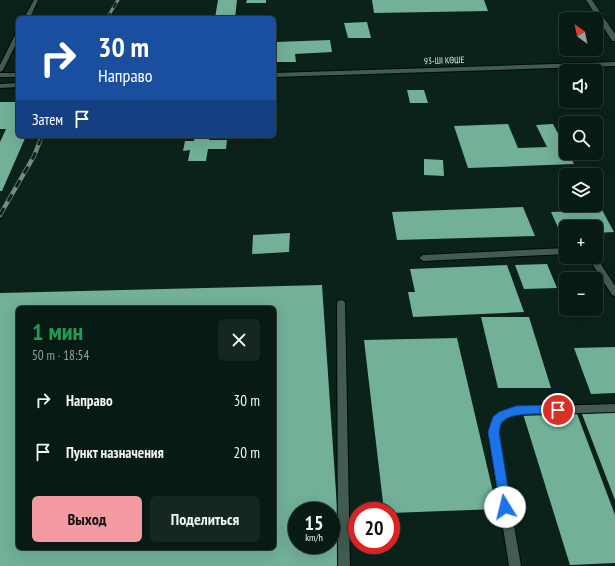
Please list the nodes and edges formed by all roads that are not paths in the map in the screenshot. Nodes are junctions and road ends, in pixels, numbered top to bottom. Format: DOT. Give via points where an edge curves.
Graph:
graph roads {
  1 [pos="36,0"];
  2 [pos="589,0"];
  3 [pos="28,16"];
  4 [pos="16,39"];
  5 [pos="615,39"];
  6 [pos="615,64"];
  7 [pos="0,70"];
  8 [pos="0,75"];
  9 [pos="16,75"];
  10 [pos="276,75"];
  11 [pos="16,85"];
  12 [pos="0,86"];
  13 [pos="559,251"];
  14 [pos="423,258"];
  15 [pos="597,264"];
  16 [pos="615,293"];
  17 [pos="341,303"];
  18 [pos="615,408"];
  19 [pos="344,566"];
  20 [pos="515,566"];
  1 -- 3 [label="lane"];
  2 -- 5 [label="main road"];
  4 -- 7 [label="lane"];
  6 -- 10 [label="lane, 93-ШІ КӨШЕ"];
  8 -- 9 [label="lane"];
  11 -- 12 [label="lane"];
  13 -- 14 [label="lane"];
  15 -- 16 [label="lane"];
  17 -- 19 [label="lane"];
  18 -- 20 [label="lane" via="516,411 497,420 493,432"];
}
